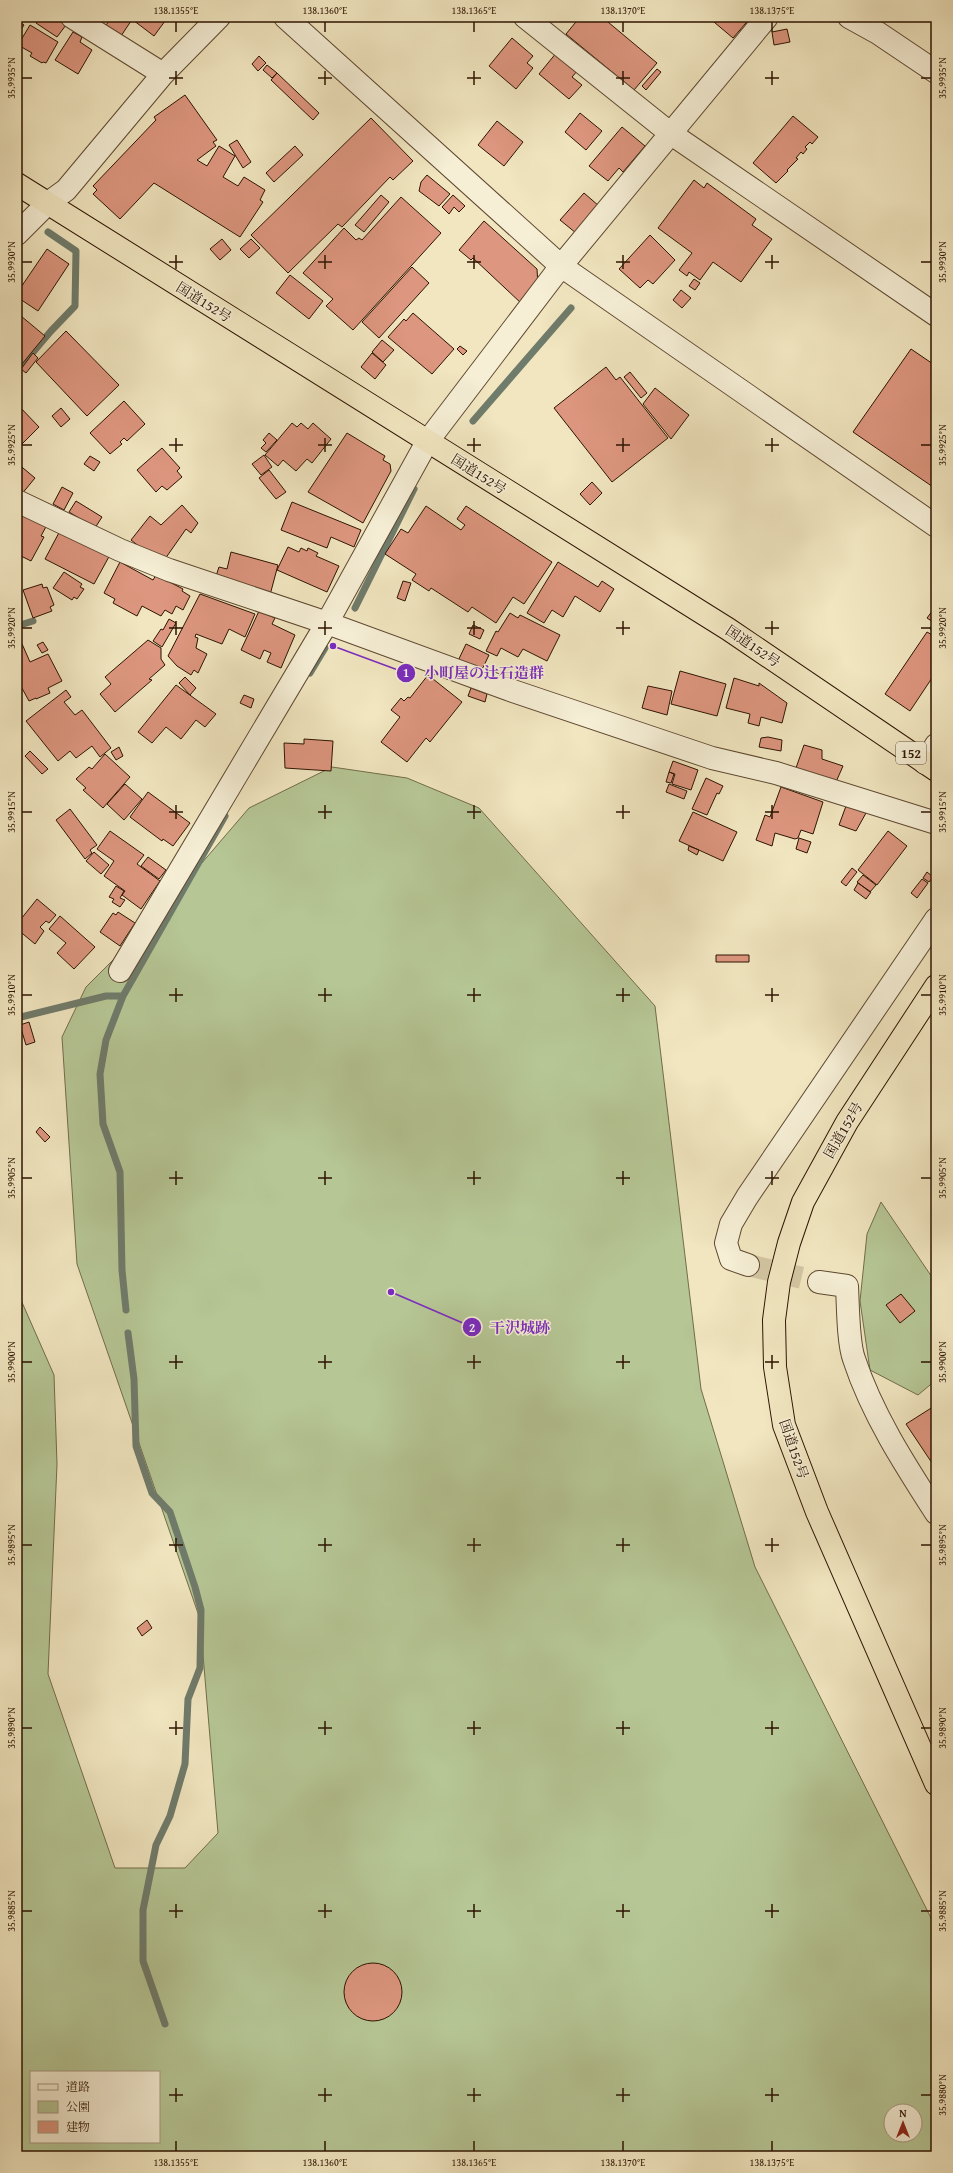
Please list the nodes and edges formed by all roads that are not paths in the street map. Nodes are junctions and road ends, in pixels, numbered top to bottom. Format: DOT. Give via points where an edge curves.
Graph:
graph roads {
  1 [pos="72,17"];
  2 [pos="219,17"];
  3 [pos="285,17"];
  4 [pos="525,17"];
  5 [pos="767,17"];
  6 [pos="849,17"];
  7 [pos="936,72"];
  8 [pos="163,74"];
  9 [pos="670,133"];
  10 [pos="17,184"];
  11 [pos="48,203"];
  12 [pos="17,234"];
  13 [pos="561,266"];
  14 [pos="936,315"];
  15 [pos="427,442"];
  16 [pos="17,501"];
  17 [pos="936,526"];
  18 [pos="327,623"];
  19 [pos="932,760"];
  20 [pos="936,823"];
  21 [pos="936,919"];
  22 [pos="120,971"];
  23 [pos="936,986"];
  24 [pos="748,1266"];
  25 [pos="819,1282"];
  26 [pos="936,1513"];
  27 [pos="936,1784"];
  1 -- 8 [label="street"];
  2 -- 8 [label="street"];
  3 -- 13 [label="street"];
  4 -- 9 [label="street"];
  5 -- 9 [label="street"];
  6 -- 7 [label="street"];
  8 -- 11 [label="street" via="66,190"];
  9 -- 13 [label="street"];
  9 -- 14 [label="street"];
  10 -- 11 [label="highway, 国道152号 / 152"];
  11 -- 12 [label="street"];
  11 -- 15 [label="highway, 国道152号 / 152"];
  13 -- 15 [label="street"];
  13 -- 17 [label="street"];
  15 -- 18 [label="street"];
  15 -- 19 [label="highway, 国道152号 / 152" via="728,629"];
  16 -- 18 [label="street" via="120,550 169,570"];
  18 -- 20 [label="street" via="510,690 712,758 776,773"];
  18 -- 22 [label="street"];
  21 -- 24 [label="street" via="755,1185 732,1224 726,1244 731,1259"];
  23 -- 27 [label="highway, 国道152号" via="847,1122 803,1202 779,1282 774,1320 775,1367 784,1425 817,1512"];
  25 -- 26 [label="street" via="847,1286 853,1358 875,1409"];
}
